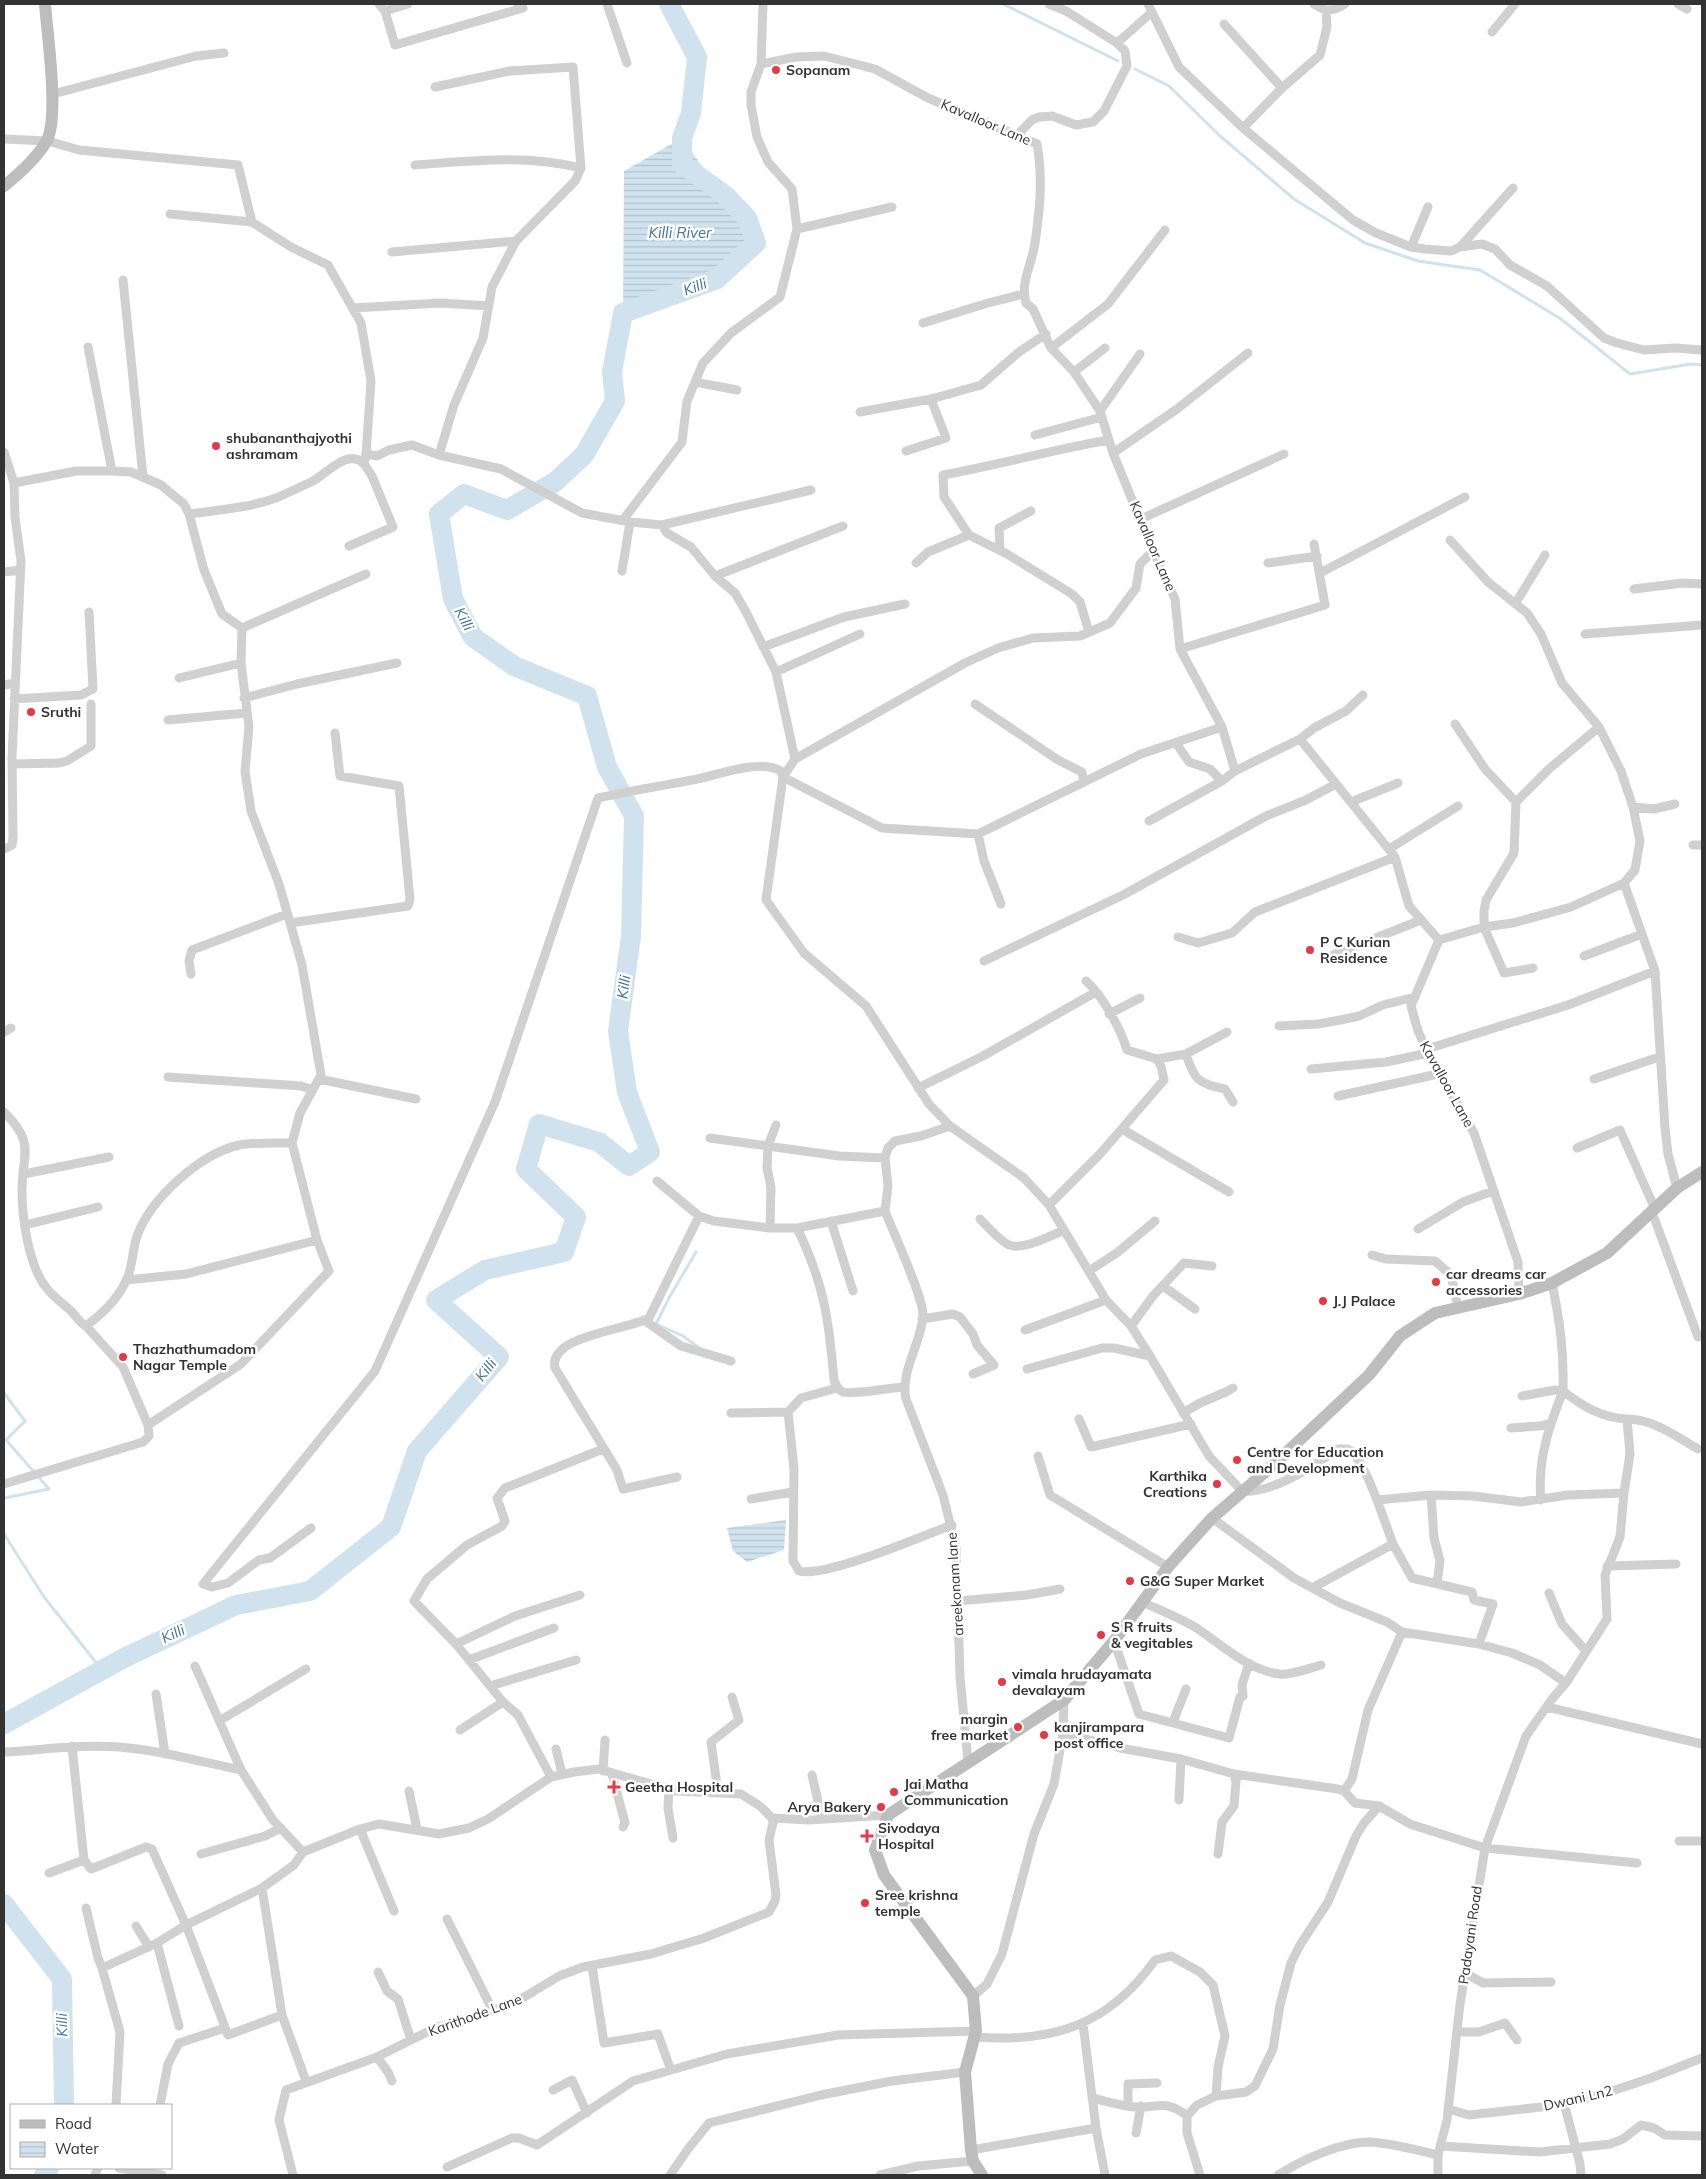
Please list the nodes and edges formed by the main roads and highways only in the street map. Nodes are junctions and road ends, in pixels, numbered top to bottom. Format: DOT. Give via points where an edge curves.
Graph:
graph roads {
  1 [pos="45,4"];
  2 [pos="4,186"];
  3 [pos="1702,1172"];
  4 [pos="982,2175"];
  1 -- 2 [label="main road" via="53,94 48,141"];
  3 -- 4 [label="main road" via="1677,1188 1607,1253 1552,1283 1435,1314 1400,1336 1369,1374 1212,1518 1168,1567 1114,1641 1064,1700 888,1814 875,1850 884,1875 973,1996 976,2034 965,2072 972,2155"];
}
